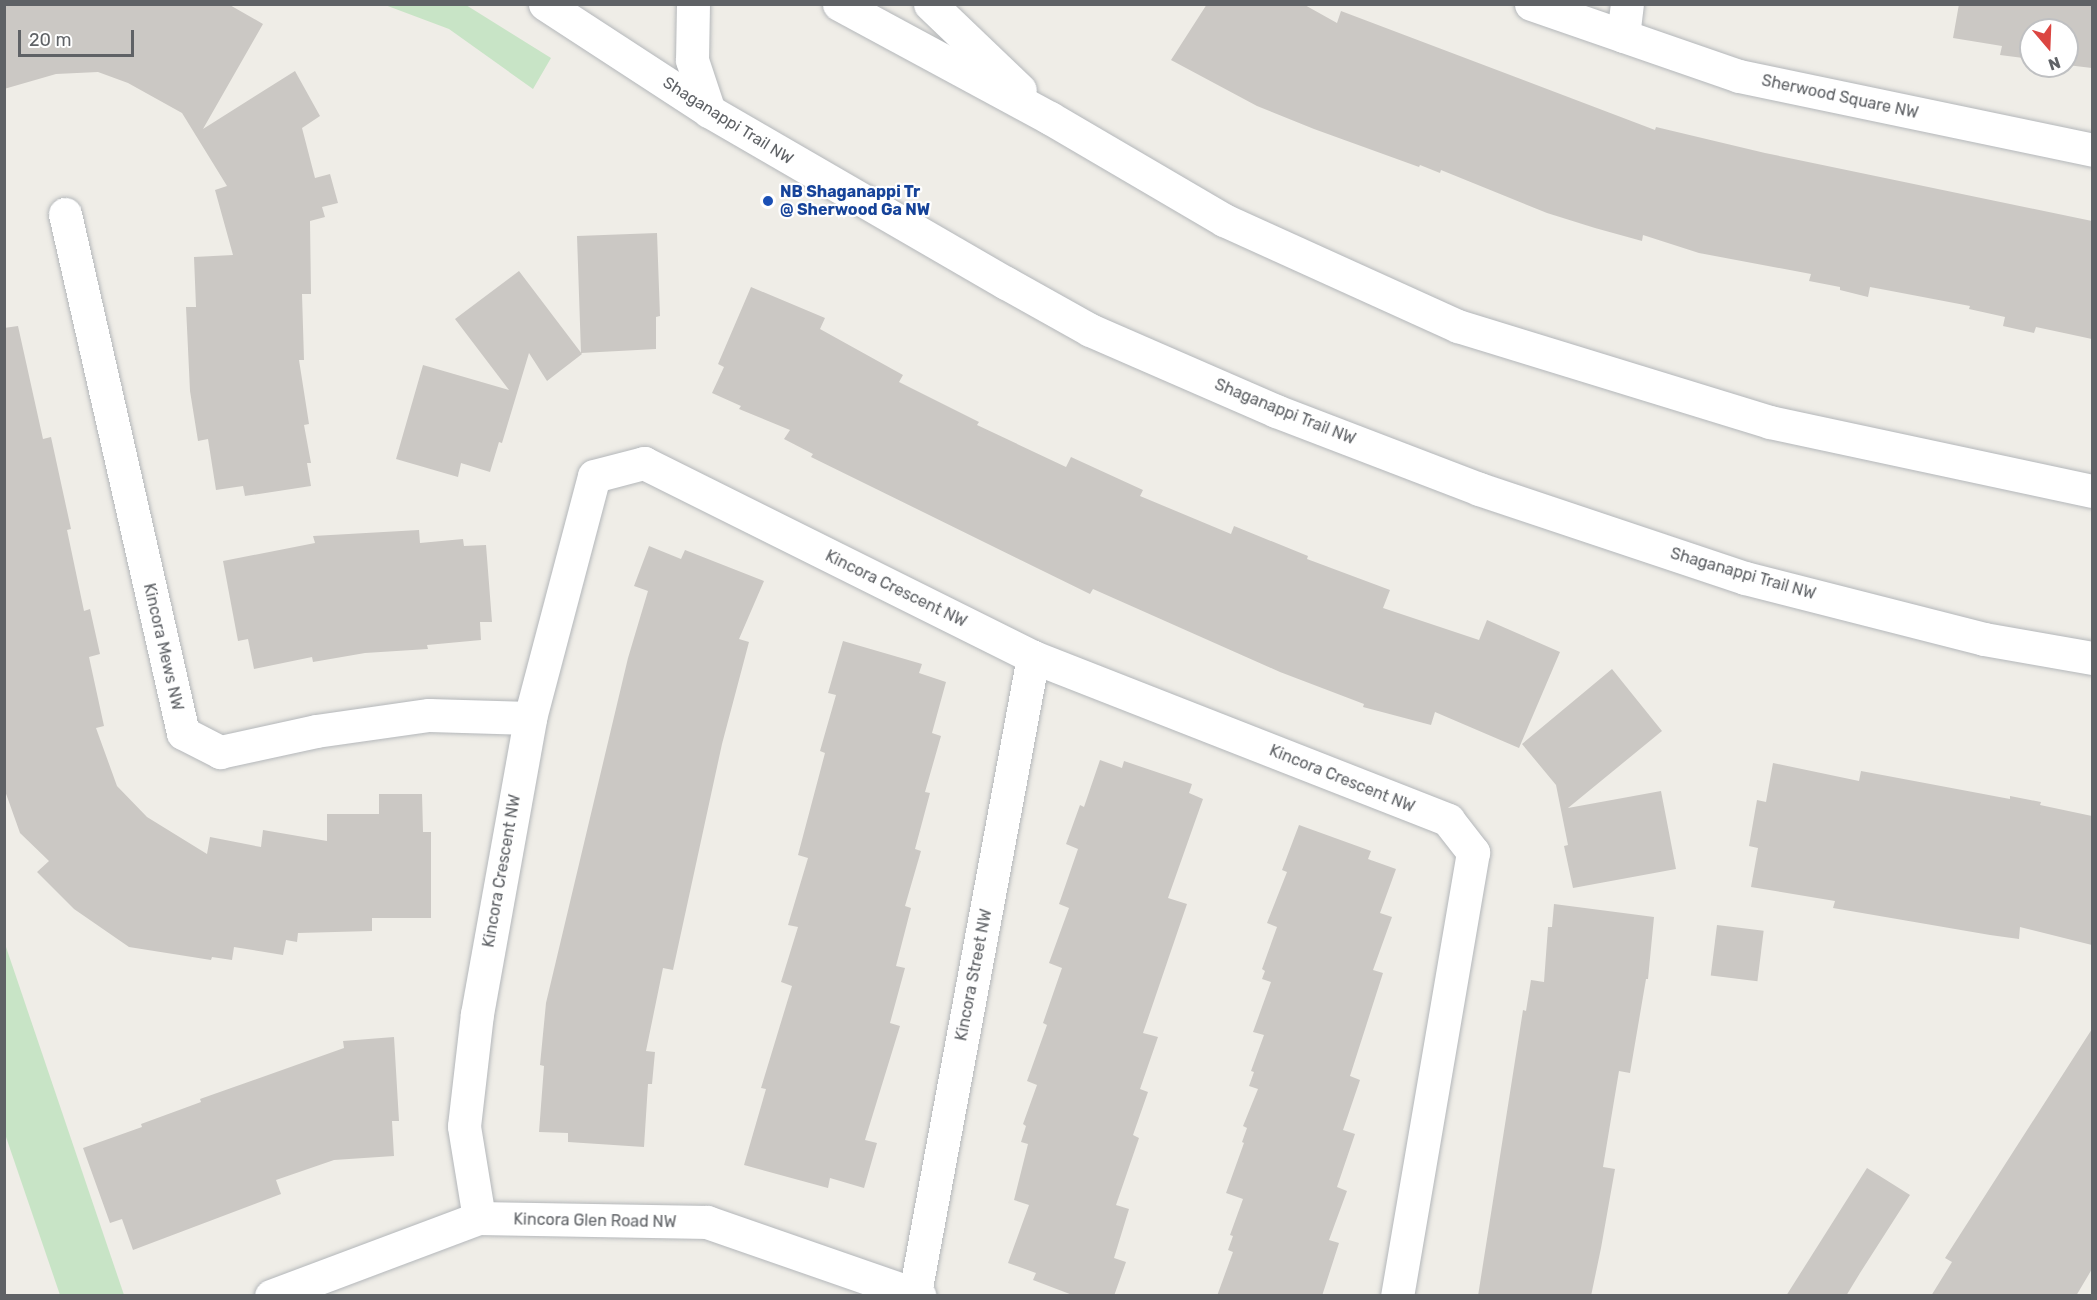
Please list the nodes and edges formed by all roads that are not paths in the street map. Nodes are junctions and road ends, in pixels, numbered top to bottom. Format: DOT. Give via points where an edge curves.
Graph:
graph roads {
  1 [pos="545,4"];
  2 [pos="693,4"];
  3 [pos="839,4"];
  4 [pos="930,4"];
  5 [pos="1531,4"];
  6 [pos="1625,20"];
  7 [pos="709,111"];
  8 [pos="1050,118"];
  9 [pos="2092,150"];
  10 [pos="65,214"];
  11 [pos="2092,491"];
  12 [pos="1033,657"];
  13 [pos="2092,658"];
  14 [pos="530,718"];
  15 [pos="479,1218"];
  16 [pos="918,1294"];
  17 [pos="271,1296"];
  18 [pos="1397,1296"];
  1 -- 7 [label="street, Shaganappi Trail NW"];
  2 -- 7 [label="street" via="692,60"];
  3 -- 8 [label="street"];
  4 -- 8 [label="street"];
  5 -- 6 [label="street, Sherwood Square NW"];
  6 -- 9 [label="street, Sherwood Square NW" via="1739,76"];
  7 -- 13 [label="street, Shaganappi Trail NW" via="1090,330 1276,411 1479,489 1745,578 1984,639"];
  8 -- 11 [label="street" via="1224,220 1458,326 1770,422"];
  10 -- 14 [label="street, Kincora Mews NW" via="183,733 220,752 316,731 429,715"];
  12 -- 14 [label="street, Kincora Crescent NW" via="644,463 594,476"];
  12 -- 16 [label="street, Kincora Street NW"];
  12 -- 18 [label="street, Kincora Crescent NW" via="1448,820 1473,852"];
  14 -- 15 [label="street, Kincora Crescent NW" via="477,1014 464,1126"];
  15 -- 16 [label="street, Kincora Glen Road NW" via="706,1222"];
  15 -- 17 [label="street, Kincora Glen Road NW"];
}
